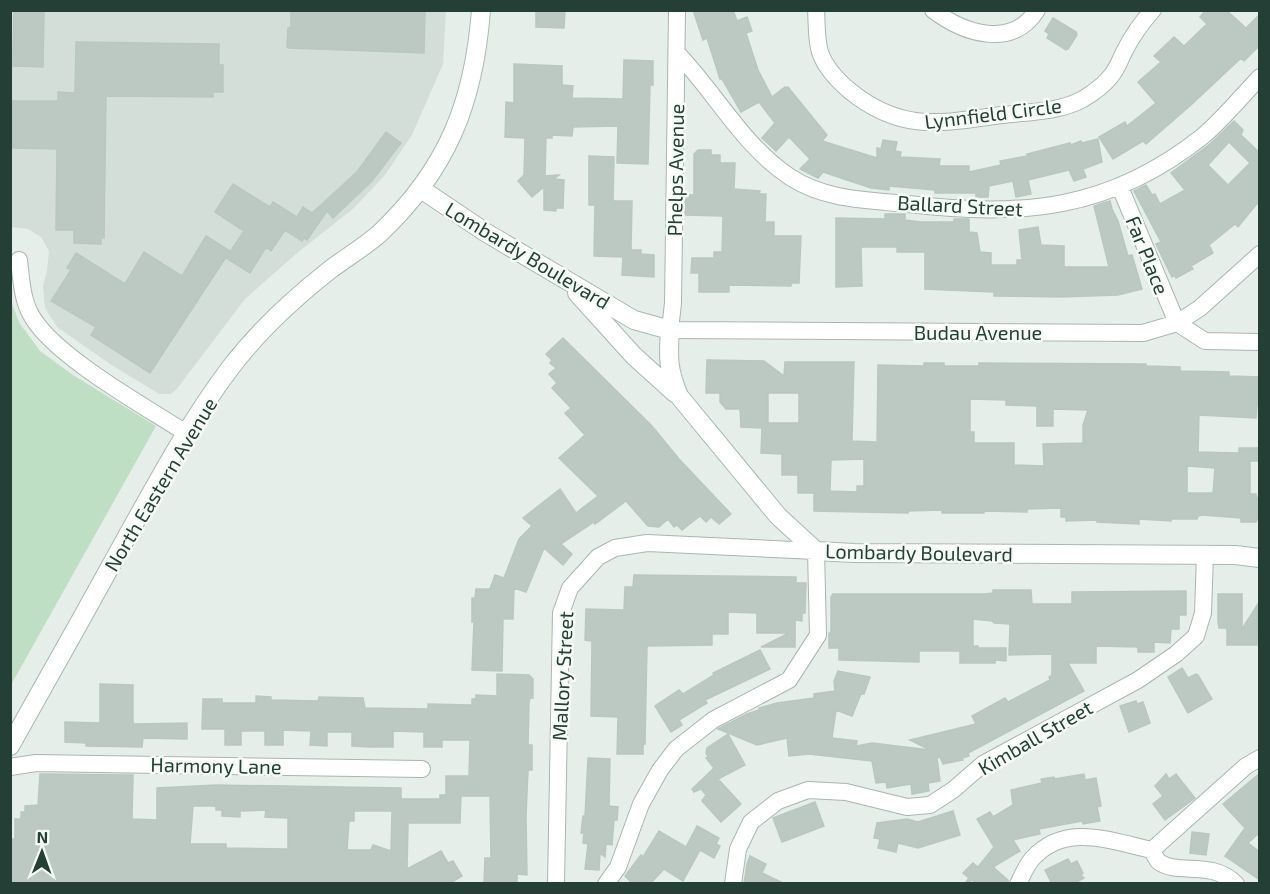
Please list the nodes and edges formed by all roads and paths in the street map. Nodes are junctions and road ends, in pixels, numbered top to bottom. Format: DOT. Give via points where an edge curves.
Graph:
graph roads {
  1 [pos="482,10"];
  2 [pos="676,10"];
  3 [pos="816,10"];
  4 [pos="933,10"];
  5 [pos="1037,10"];
  6 [pos="1153,10"];
  7 [pos="677,53"];
  8 [pos="1260,78"];
  9 [pos="1120,187"];
  10 [pos="421,189"];
  11 [pos="1260,254"];
  12 [pos="19,260"];
  13 [pos="565,279"];
  14 [pos="1177,323"];
  15 [pos="670,330"];
  16 [pos="1260,342"];
  17 [pos="679,396"];
  18 [pos="186,433"];
  19 [pos="816,551"];
  20 [pos="1205,555"];
  21 [pos="1260,558"];
  22 [pos="10,746"];
  23 [pos="1260,758"];
  24 [pos="10,767"];
  25 [pos="422,769"];
  26 [pos="1152,850"];
  27 [pos="556,884"];
  28 [pos="606,884"];
  29 [pos="733,884"];
  30 [pos="1018,884"];
  31 [pos="1236,884"];
  1 -- 10 [label="street, North Eastern Avenue" via="465,105 450,143"];
  2 -- 7 [label="street, Phelps Avenue"];
  3 -- 6 [label="street, Lynnfield Circle" via="820,52 841,84 879,111 915,123 1057,108 1081,101 1112,76 1131,39"];
  4 -- 5 [label="street" via="974,33 993,35 1030,21"];
  7 -- 9 [label="street, Ballard Street" via="764,155 812,189 837,196 933,207 1027,210"];
  7 -- 15 [label="street, Phelps Avenue"];
  8 -- 9 [label="street, Ballard Street" via="1204,135 1146,175"];
  9 -- 14 [label="street, Far Place"];
  10 -- 13 [label="street, Lombardy Boulevard"];
  10 -- 18 [label="street, North Eastern Avenue" via="378,235 274,317 232,366"];
  11 -- 14 [label="street, Budau Avenue" via="1200,308"];
  12 -- 18 [label="street" via="30,314 50,339 79,363"];
  13 -- 15 [label="street, Lombardy Boulevard" via="634,320"];
  13 -- 17 [label="street" via="634,356"];
  14 -- 15 [label="street, Budau Avenue" via="1143,333"];
  14 -- 16 [label="street" via="1205,341"];
  15 -- 17 [label="street, Lombardy Boulevard" via="670,375"];
  17 -- 19 [label="street, Lombardy Boulevard" via="778,516"];
  18 -- 22 [label="street, North Eastern Avenue"];
  19 -- 20 [label="street, Lombardy Boulevard"];
  19 -- 27 [label="street, Mallory Street" via="631,545 598,557 570,588 561,613"];
  19 -- 28 [label="street" via="818,635 789,680 712,720 676,749 641,804 618,867"];
  20 -- 21 [label="street, Lombardy Boulevard"];
  20 -- 29 [label="street, Kimball Street" via="1203,613 1196,636 1176,654 1138,680 983,764 930,805 907,807 846,792 808,790 778,801 751,822 738,849"];
  23 -- 26 [label="street"];
  24 -- 25 [label="street, Harmony Lane" via="36,763"];
  26 -- 30 [label="street" via="1096,837 1060,838 1031,860"];
  26 -- 31 [label="street" via="1157,861 1170,867 1206,868"];
}
